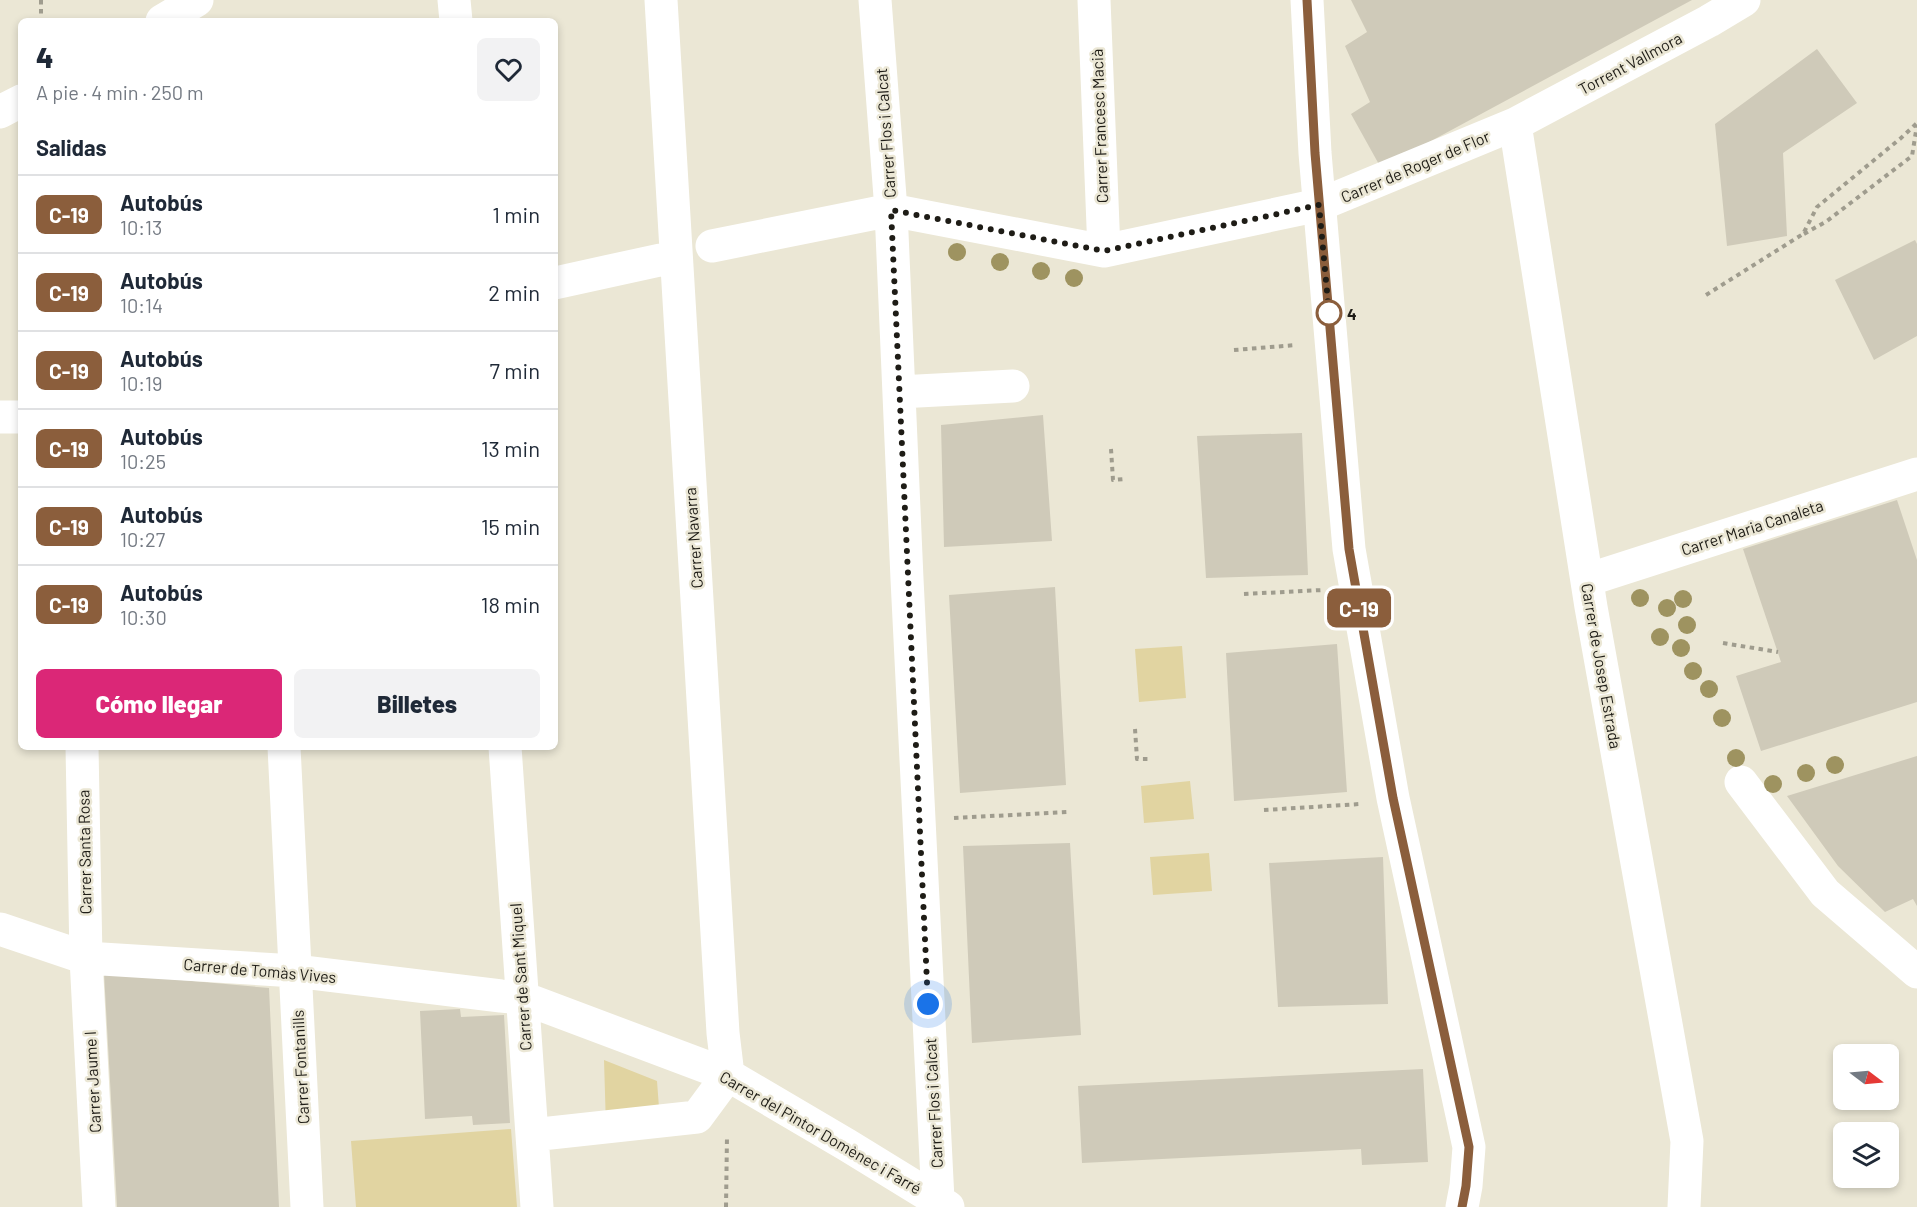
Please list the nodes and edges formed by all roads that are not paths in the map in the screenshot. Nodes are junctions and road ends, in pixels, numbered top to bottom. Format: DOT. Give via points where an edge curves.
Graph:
graph roads {
  1 [pos="198,0"];
  2 [pos="454,0"];
  3 [pos="661,0"];
  4 [pos="875,0"];
  5 [pos="1094,0"];
  6 [pos="1307,0"];
  7 [pos="1741,1"];
  8 [pos="167,18"];
  9 [pos="456,18"];
  10 [pos="18,103"];
  11 [pos="0,112"];
  12 [pos="1515,124"];
  13 [pos="1319,205"];
  14 [pos="891,210"];
  15 [pos="712,246"];
  16 [pos="1104,251"];
  17 [pos="660,260"];
  18 [pos="558,282"];
  19 [pos="1013,386"];
  20 [pos="899,392"];
  21 [pos="0,417"];
  22 [pos="18,417"];
  23 [pos="1917,474"];
  24 [pos="1587,580"];
  25 [pos="81,750"];
  26 [pos="284,750"];
  27 [pos="505,750"];
  28 [pos="1741,782"];
  29 [pos="0,929"];
  30 [pos="86,958"];
  31 [pos="295,971"];
  32 [pos="1917,972"];
  33 [pos="523,998"];
  34 [pos="728,1076"];
  35 [pos="532,1135"];
  36 [pos="943,1204"];
  37 [pos="99,1207"];
  38 [pos="308,1207"];
  39 [pos="537,1207"];
  40 [pos="1462,1207"];
  41 [pos="1684,1207"];
  1 -- 8 [label="street"];
  2 -- 9 [label="street"];
  3 -- 34 [label="street, Carrer Navarra"];
  4 -- 14 [label="street, Carrer Flos i Calcat"];
  5 -- 16 [label="street, Carrer Francesc Macià"];
  6 -- 13 [label="street"];
  7 -- 12 [label="street, Torrent Vallmora"];
  10 -- 11 [label="street"];
  12 -- 13 [label="street, Carrer de Roger de Flor"];
  12 -- 24 [label="street, Carrer de Josep Estrada"];
  13 -- 16 [label="street, Carrer de Roger de Flor"];
  13 -- 40 [label="street" via="1349,549 1393,798 1469,1147"];
  14 -- 15 [label="street"];
  14 -- 16 [label="street, Carrer de Roger de Flor"];
  14 -- 20 [label="street, Carrer Flos i Calcat"];
  17 -- 18 [label="street"];
  19 -- 20 [label="street"];
  20 -- 36 [label="street, Carrer Flos i Calcat" via="935,1158"];
  21 -- 22 [label="street"];
  23 -- 24 [label="street, Carrer Maria Canaleta"];
  24 -- 41 [label="street, Carrer de Josep Estrada" via="1687,1141"];
  25 -- 30 [label="street, Carrer Santa Rosa"];
  26 -- 31 [label="street, Carrer Fontanills"];
  27 -- 33 [label="street, Carrer de Sant Miquel"];
  28 -- 32 [label="street" via="1825,893"];
  29 -- 30 [label="street, Carrer de Tomàs Vives"];
  30 -- 31 [label="street, Carrer de Tomàs Vives"];
  30 -- 37 [label="street, Carrer Jaume I"];
  31 -- 33 [label="street, Carrer de Tomàs Vives"];
  31 -- 38 [label="street, Carrer Fontanills"];
  33 -- 34 [label="street, Carrer del Pintor Domènec i Farré"];
  33 -- 35 [label="street, Carrer de Sant Miquel"];
  34 -- 35 [label="street" via="698,1117"];
  34 -- 36 [label="street, Carrer del Pintor Domènec i Farré"];
  35 -- 39 [label="street, Carrer de Sant Miquel"];
}
